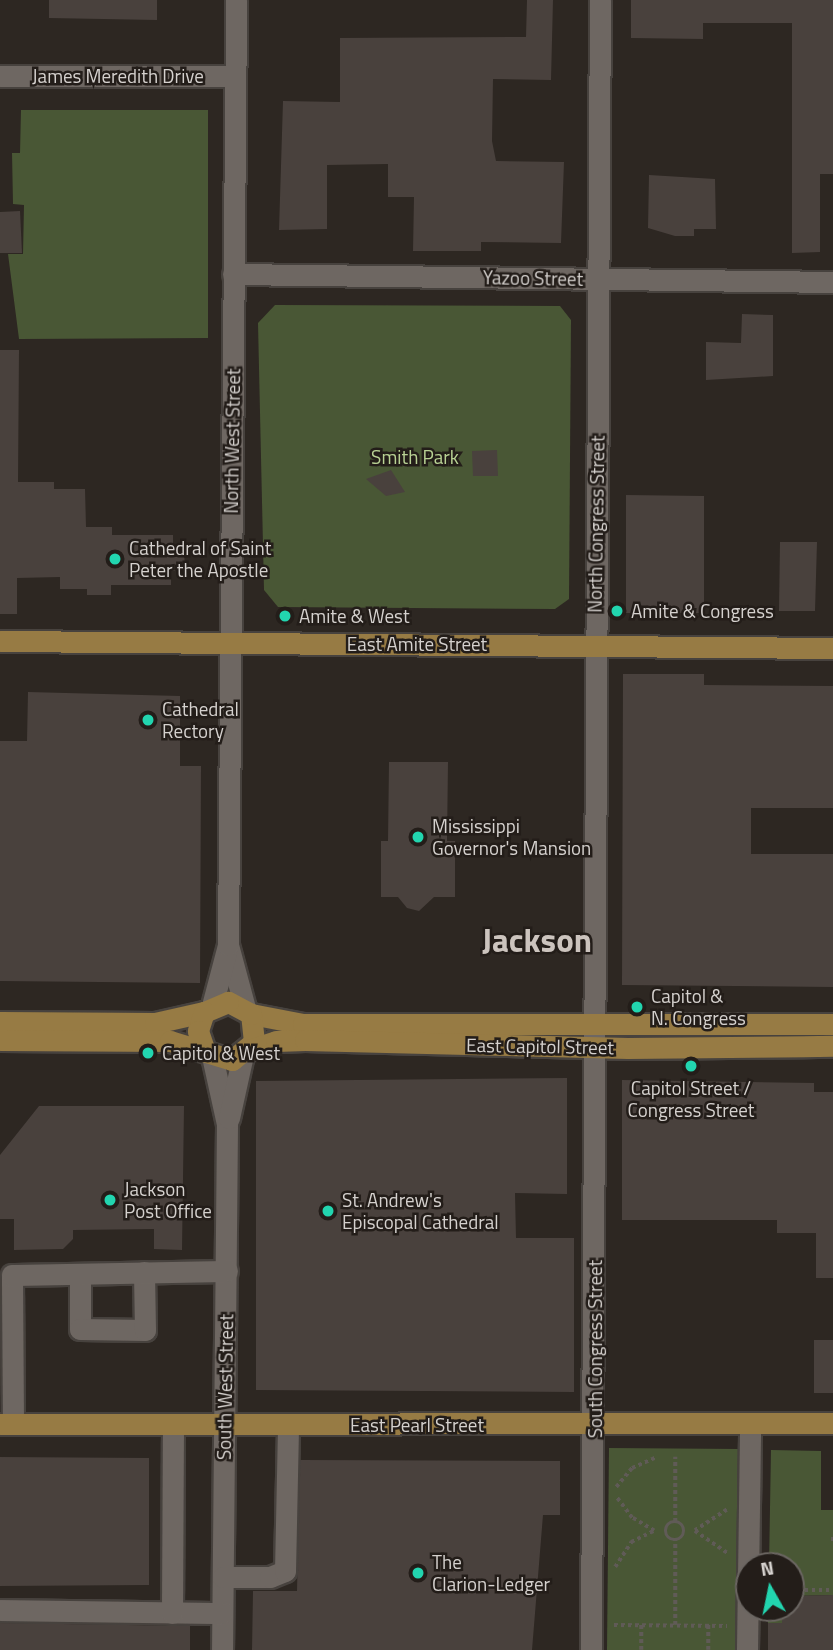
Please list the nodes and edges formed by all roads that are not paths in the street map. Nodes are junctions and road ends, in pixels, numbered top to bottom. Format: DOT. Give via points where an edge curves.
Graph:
graph roads {
  1 [pos="236,0"];
  2 [pos="600,0"];
  3 [pos="0,76"];
  4 [pos="235,76"];
  5 [pos="233,274"];
  6 [pos="598,278"];
  7 [pos="833,282"];
  8 [pos="0,641"];
  9 [pos="230,643"];
  10 [pos="594,645"];
  11 [pos="833,648"];
  12 [pos="228,945"];
  13 [pos="208,1009"];
  14 [pos="248,1011"];
  15 [pos="595,1021"];
  16 [pos="0,1022"];
  17 [pos="833,1024"];
  18 [pos="0,1040"];
  19 [pos="833,1046"];
  20 [pos="595,1048"];
  21 [pos="209,1053"];
  22 [pos="246,1053"];
  23 [pos="227,1124"];
  24 [pos="227,1271"];
  25 [pos="144,1272"];
  26 [pos="80,1274"];
  27 [pos="750,1423"];
  28 [pos="833,1423"];
  29 [pos="6,1424"];
  30 [pos="288,1424"];
  31 [pos="173,1425"];
  32 [pos="225,1425"];
  33 [pos="595,1425"];
  34 [pos="223,1577"];
  35 [pos="0,1610"];
  36 [pos="172,1613"];
  37 [pos="222,1613"];
  38 [pos="222,1650"];
  39 [pos="591,1650"];
  40 [pos="747,1650"];
  1 -- 4 [label="street, North West Street"];
  2 -- 6 [label="street, North Congress Street"];
  3 -- 4 [label="street, James Meredith Drive"];
  4 -- 5 [label="street, North West Street"];
  5 -- 6 [label="street, Yazoo Street"];
  5 -- 9 [label="street, North West Street"];
  6 -- 7 [label="street, Yazoo Street"];
  6 -- 10 [label="street, North Congress Street"];
  8 -- 9 [label="main road, East Amite Street"];
  9 -- 10 [label="main road, East Amite Street"];
  9 -- 12 [label="street, North West Street"];
  10 -- 11 [label="main road, East Amite Street"];
  10 -- 15 [label="street, North Congress Street"];
  12 -- 13 [label="street, North West Street"];
  12 -- 14 [label="street"];
  13 -- 14 [label="main road" via="228,1002"];
  13 -- 16 [label="main road" via="155,1023"];
  13 -- 21 [label="main road" via="198,1031"];
  14 -- 15 [label="main road, East Capitol Street" via="303,1024"];
  14 -- 22 [label="main road" via="256,1032"];
  15 -- 17 [label="main road, East Capitol Street"];
  15 -- 20 [label="street, North Congress Street"];
  18 -- 21 [label="main road" via="170,1041"];
  19 -- 20 [label="main road, East Capitol Street"];
  20 -- 22 [label="main road, East Capitol Street" via="305,1040 276,1041"];
  20 -- 33 [label="street, South Congress Street"];
  21 -- 22 [label="main road" via="232,1060"];
  21 -- 23 [label="street, South West Street"];
  22 -- 23 [label="street, South West Street"];
  23 -- 24 [label="street, South West Street"];
  24 -- 25 [label="street"];
  24 -- 32 [label="street, South West Street"];
  25 -- 26 [label="street"];
  25 -- 26 [label="street" via="145,1330 80,1329"];
  26 -- 29 [label="street" via="12,1275"];
  27 -- 28 [label="main road, East Pearl Street"];
  27 -- 33 [label="main road, East Pearl Street"];
  27 -- 40 [label="street"];
  29 -- 31 [label="main road, East Pearl Street"];
  30 -- 32 [label="main road, East Pearl Street"];
  30 -- 33 [label="main road, East Pearl Street"];
  30 -- 34 [label="street" via="285,1571 270,1577"];
  31 -- 32 [label="main road, East Pearl Street"];
  31 -- 36 [label="street"];
  32 -- 34 [label="street, South West Street"];
  33 -- 39 [label="street, South Congress Street"];
  34 -- 37 [label="street, South West Street"];
  35 -- 36 [label="street"];
  36 -- 37 [label="street"];
  37 -- 38 [label="street, South West Street"];
}
